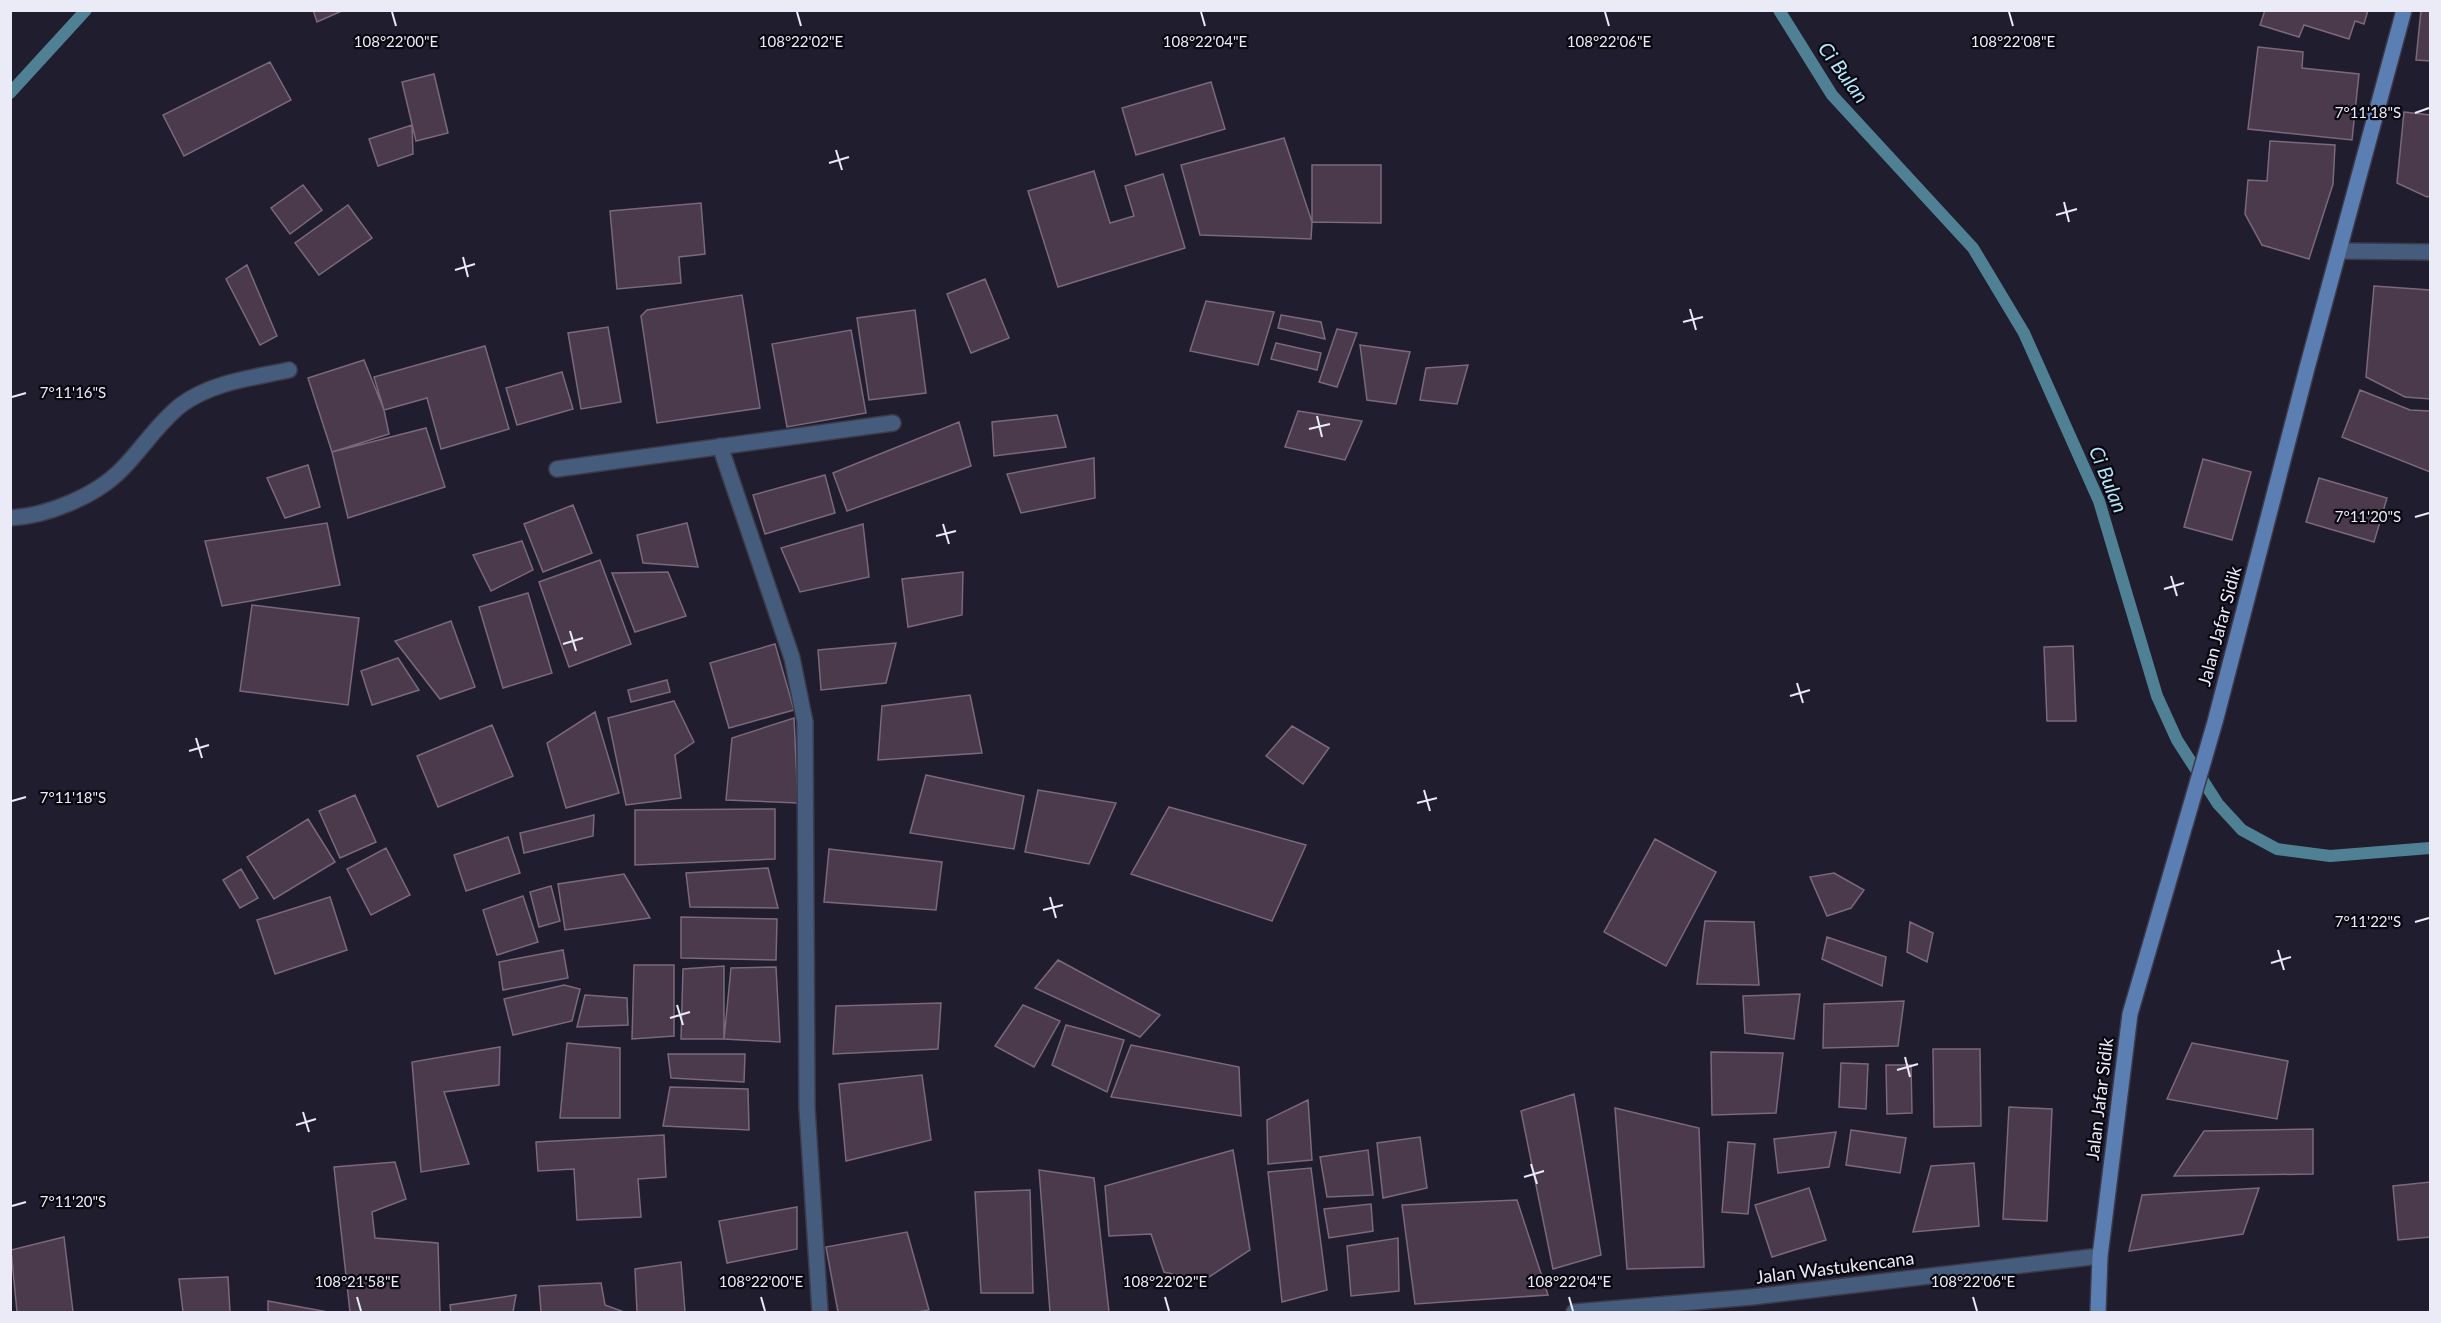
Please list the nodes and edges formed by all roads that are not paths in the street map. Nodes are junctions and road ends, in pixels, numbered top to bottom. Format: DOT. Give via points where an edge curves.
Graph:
graph roads {
  1 [pos="2404,10"];
  2 [pos="2340,251"];
  3 [pos="2430,252"];
  4 [pos="289,370"];
  5 [pos="893,423"];
  6 [pos="720,446"];
  7 [pos="557,469"];
  8 [pos="10,519"];
  9 [pos="2100,1256"];
  10 [pos="820,1312"];
  11 [pos="1574,1312"];
  12 [pos="2098,1312"];
  1 -- 2 [label="street, Jalan Jafar Sidik"];
  2 -- 3 [label="street"];
  2 -- 9 [label="street, Jalan Jafar Sidik" via="2215,722 2130,1014"];
  4 -- 8 [label="street" via="212,387 182,405 151,434 121,471 93,490 57,508"];
  5 -- 6 [label="street"];
  6 -- 7 [label="street"];
  6 -- 10 [label="street" via="792,658 805,722 807,1108"];
  9 -- 11 [label="street, Jalan Wastukencana" via="1752,1297"];
  9 -- 12 [label="street, Jalan Jafar Sidik"];
}
